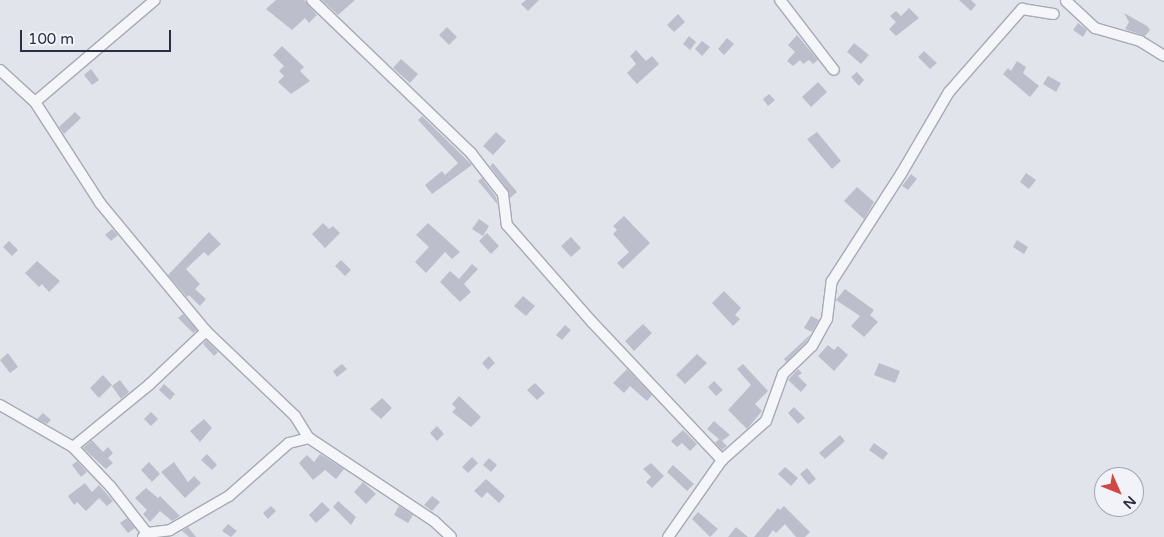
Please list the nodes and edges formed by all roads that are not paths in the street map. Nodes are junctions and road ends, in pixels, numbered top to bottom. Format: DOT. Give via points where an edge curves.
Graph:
graph roads {
  1 [pos="155,0"];
  2 [pos="312,0"];
  3 [pos="780,0"];
  4 [pos="1066,1"];
  5 [pos="1054,14"];
  6 [pos="1164,56"];
  7 [pos="0,70"];
  8 [pos="834,70"];
  9 [pos="35,102"];
  10 [pos="206,331"];
  11 [pos="0,405"];
  12 [pos="309,438"];
  13 [pos="74,447"];
  14 [pos="722,460"];
  15 [pos="145,535"];
  16 [pos="450,537"];
  17 [pos="668,537"];
  1 -- 9 [label="street"];
  2 -- 14 [label="street" via="470,153 503,194 507,225 592,322"];
  3 -- 8 [label="street"];
  4 -- 6 [label="street" via="1095,28 1140,41"];
  5 -- 14 [label="street" via="1022,9 949,92 832,281 827,319 812,346 783,374 766,421"];
  7 -- 9 [label="street"];
  9 -- 10 [label="street" via="100,203"];
  10 -- 12 [label="street" via="294,416"];
  10 -- 13 [label="street" via="150,384"];
  11 -- 13 [label="street"];
  12 -- 15 [label="street" via="289,443 229,496 170,530"];
  12 -- 16 [label="street" via="434,521"];
  13 -- 15 [label="street" via="111,487"];
  14 -- 17 [label="street"];
}
